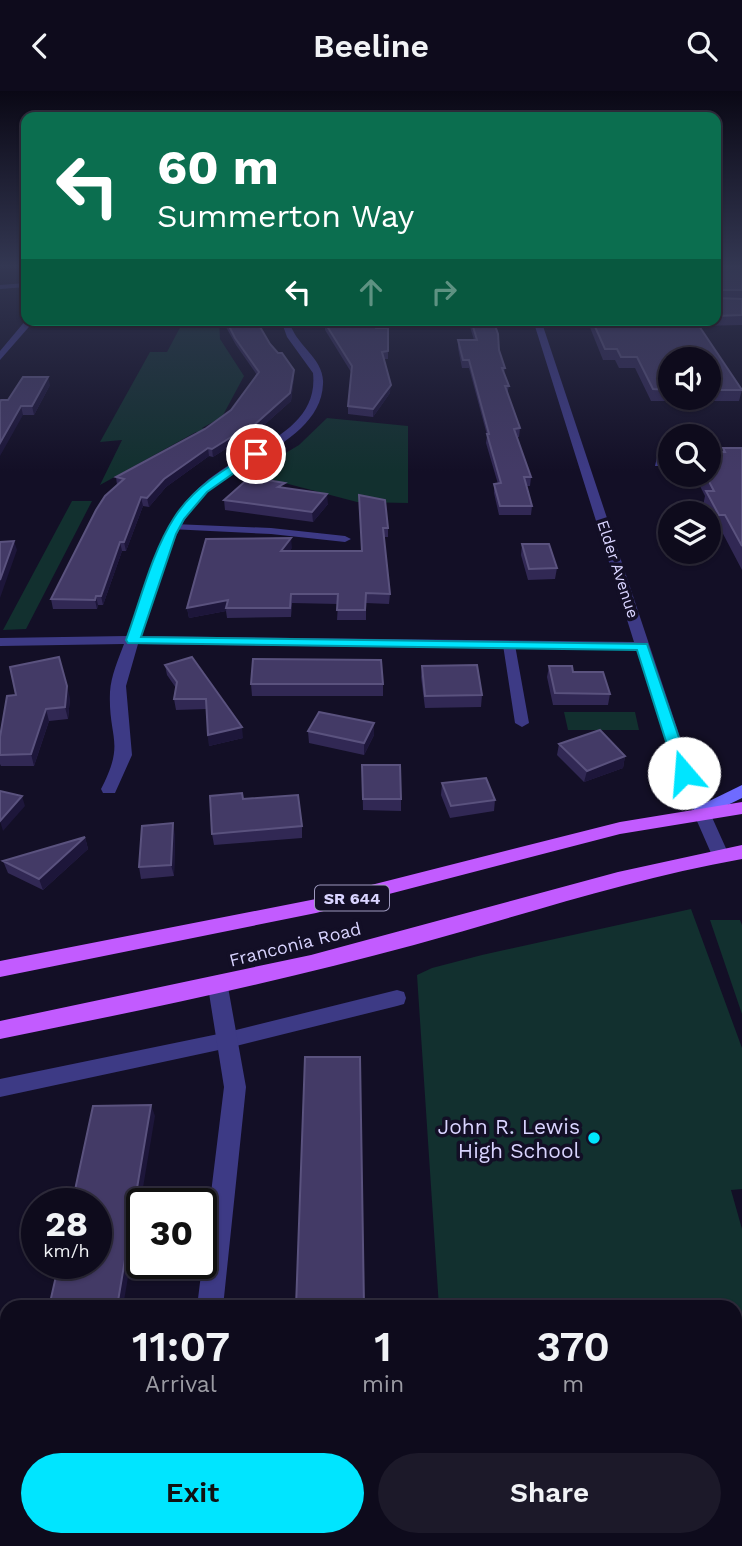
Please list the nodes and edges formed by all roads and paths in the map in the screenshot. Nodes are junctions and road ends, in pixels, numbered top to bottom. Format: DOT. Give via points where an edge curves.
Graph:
graph roads {
  1 [pos="19,335"];
  2 [pos="288,335"];
  3 [pos="542,335"];
  4 [pos="0,357"];
  5 [pos="174,527"];
  6 [pos="345,539"];
  7 [pos="133,640"];
  8 [pos="0,642"];
  9 [pos="509,645"];
  10 [pos="643,646"];
  11 [pos="522,723"];
  12 [pos="109,789"];
  13 [pos="742,791"];
  14 [pos="742,808"];
  15 [pos="701,812"];
  16 [pos="742,852"];
  17 [pos="720,855"];
  18 [pos="742,858"];
  19 [pos="0,969"];
  20 [pos="218,987"];
  21 [pos="397,998"];
  22 [pos="0,1030"];
  23 [pos="228,1040"];
  24 [pos="0,1088"];
  25 [pos="211,1300"];
  1 -- 4 [label="street"];
  2 -- 5 [label="street" via="310,357 318,373 315,403 294,428 203,490"];
  3 -- 10 [label="street, Elder Avenue"];
  5 -- 6 [label="lane"];
  5 -- 7 [label="street"];
  7 -- 8 [label="street"];
  7 -- 9 [label="street"];
  7 -- 12 [label="street" via="118,689 122,764"];
  9 -- 10 [label="street"];
  9 -- 11 [label="lane"];
  10 -- 15 [label="street, Elder Avenue"];
  13 -- 15 [label="main road, Franconia Road"];
  14 -- 15 [label="main road, Franconia Road / SR 644"];
  15 -- 17 [label="street, Elder Avenue"];
  15 -- 19 [label="main road, Franconia Road / SR 644" via="628,826 298,911"];
  16 -- 17 [label="main road, Franconia Road"];
  17 -- 18 [label="main road, Franconia Road"];
  17 -- 20 [label="main road, Franconia Road"];
  20 -- 22 [label="main road, Franconia Road"];
  20 -- 23 [label="street"];
  21 -- 23 [label="lane"];
  23 -- 24 [label="lane"];
  23 -- 25 [label="street" via="236,1087"];
}
